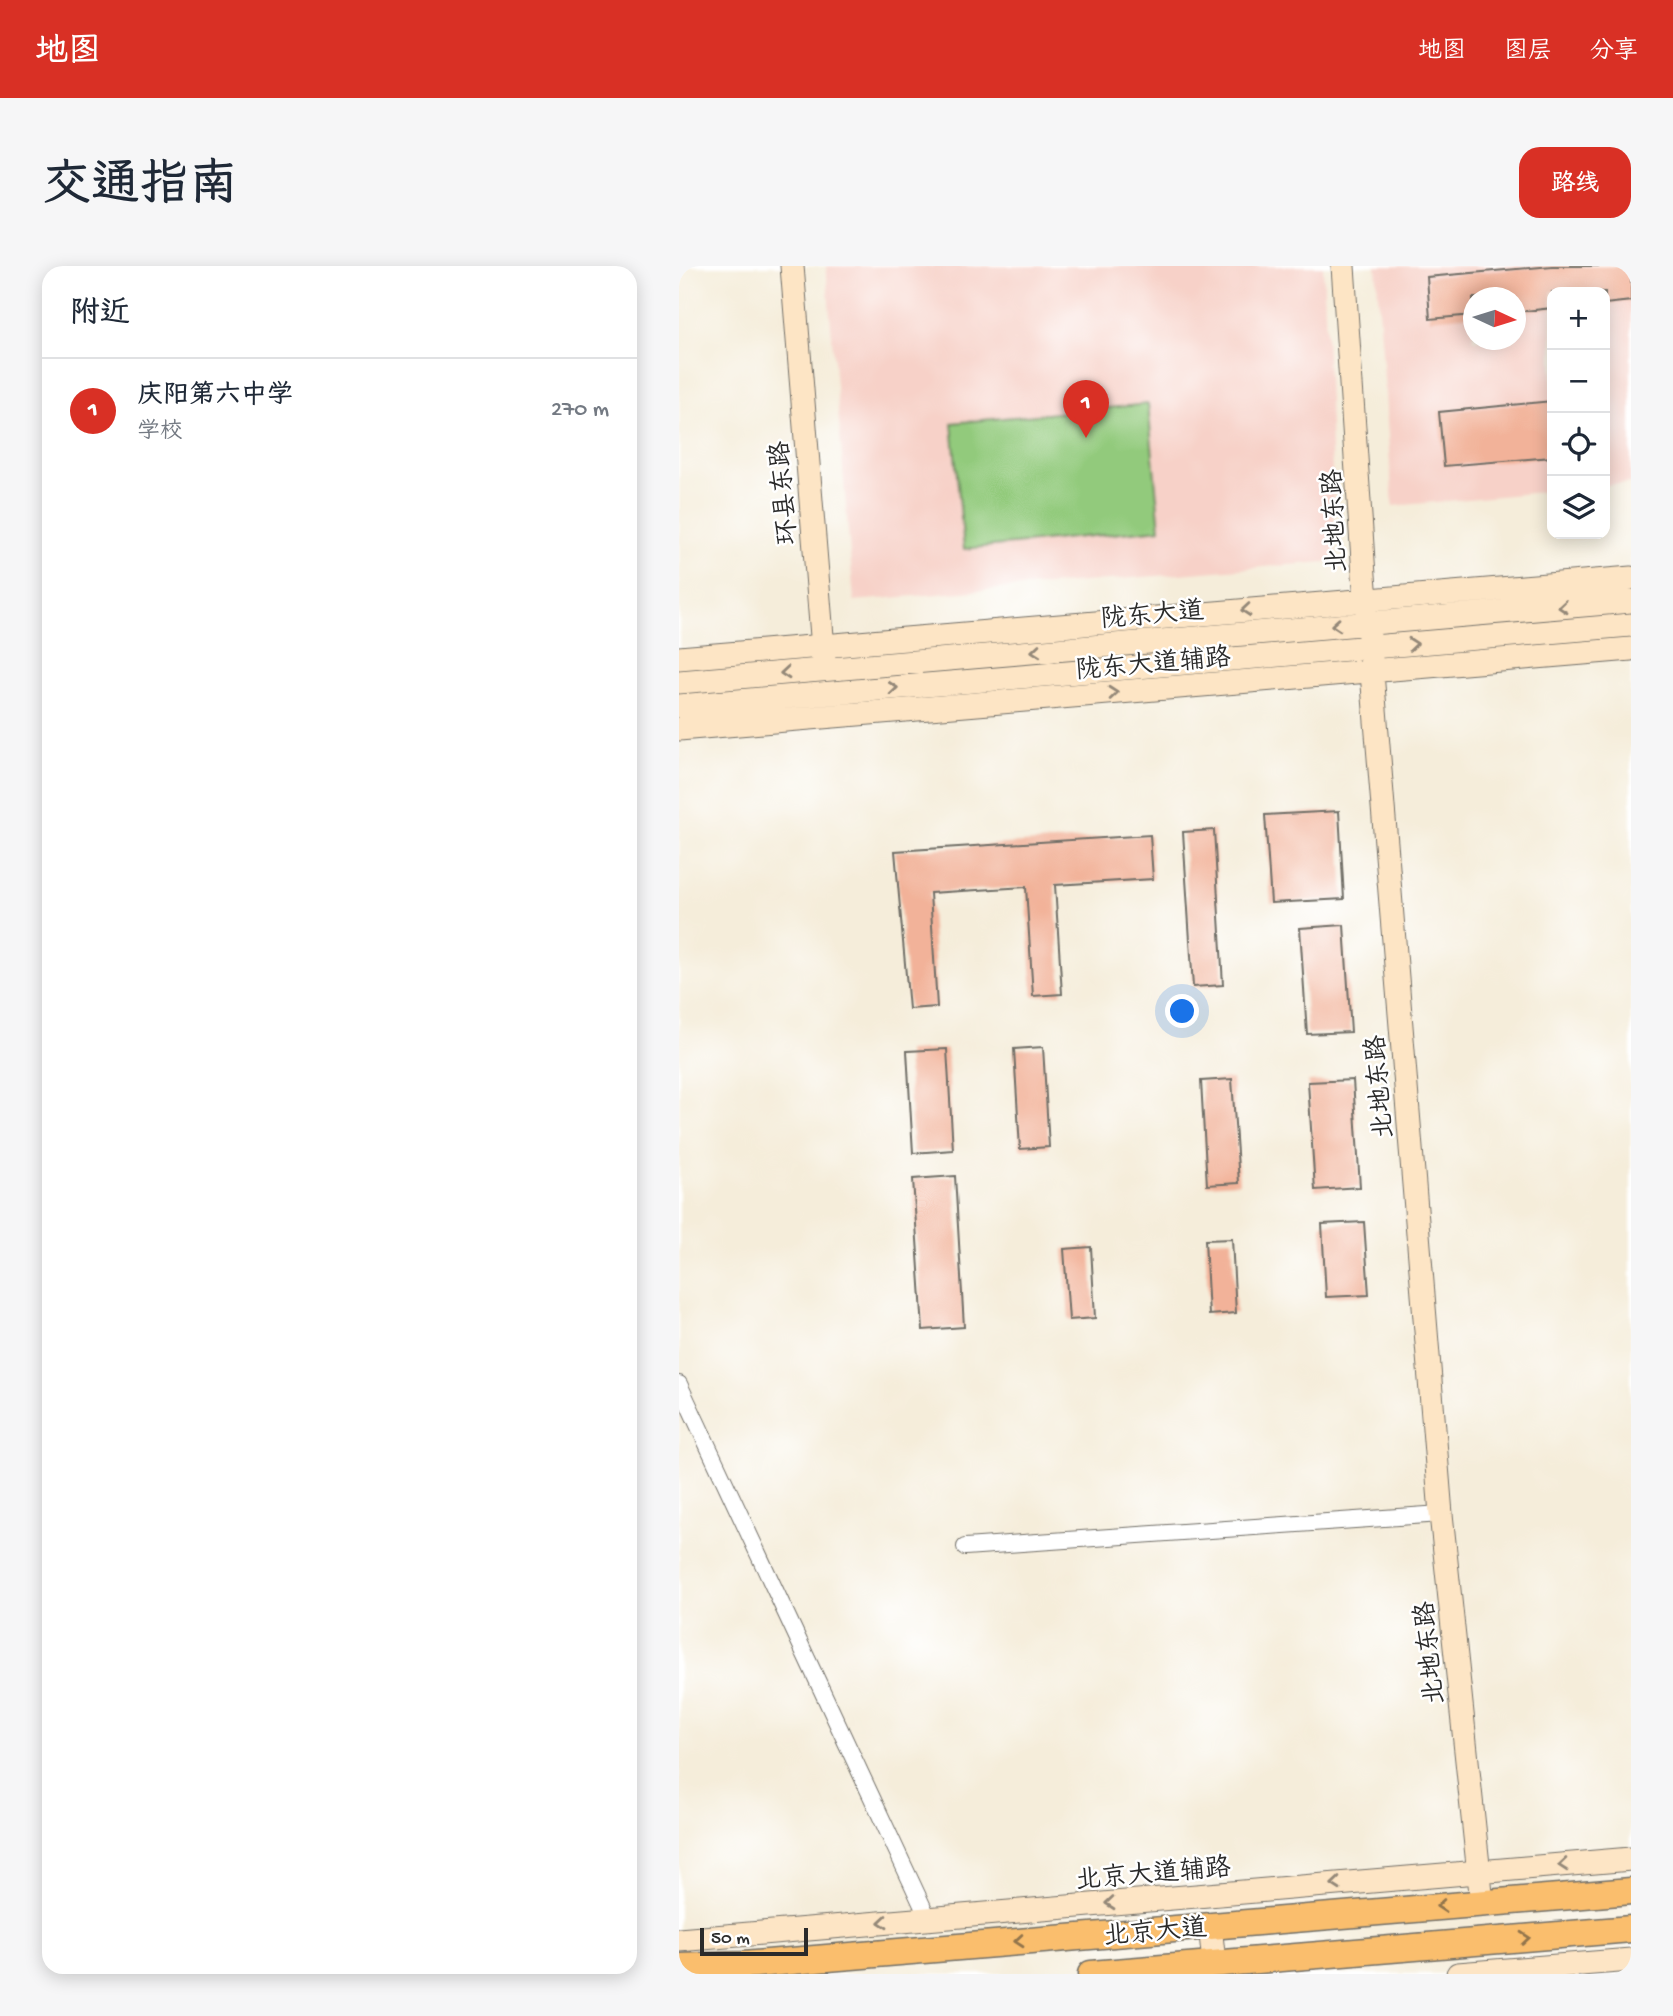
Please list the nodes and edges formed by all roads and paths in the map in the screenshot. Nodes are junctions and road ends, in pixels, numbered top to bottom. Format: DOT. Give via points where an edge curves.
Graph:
graph roads {
  1 [pos="792,266"];
  2 [pos="806,266"];
  3 [pos="1343,266"];
  4 [pos="1357,266"];
  5 [pos="1631,579"];
  6 [pos="1631,601"];
  7 [pos="1374,611"];
  8 [pos="1631,625"];
  9 [pos="830,646"];
  10 [pos="1377,647"];
  11 [pos="1631,649"];
  12 [pos="679,658"];
  13 [pos="832,669"];
  14 [pos="1379,670"];
  15 [pos="679,682"];
  16 [pos="835,704"];
  17 [pos="679,706"];
  18 [pos="679,729"];
  19 [pos="679,1384"];
  20 [pos="1441,1514"];
  21 [pos="965,1547"];
  22 [pos="1631,1859"];
  23 [pos="1485,1872"];
  24 [pos="1631,1891"];
  25 [pos="1488,1902"];
  26 [pos="928,1918"];
  27 [pos="1210,1925"];
  28 [pos="1631,1929"];
  29 [pos="679,1940"];
  30 [pos="1631,1960"];
  31 [pos="1214,1963"];
  32 [pos="679,1967"];
  33 [pos="1091,1974"];
  34 [pos="1458,1974"];
  1 -- 9 [label="street, 环县东路"];
  2 -- 9 [label="street, 环县东路"];
  3 -- 7 [label="street, 北地东路"];
  4 -- 7 [label="street, 北地东路"];
  5 -- 7 [label="street, 陇东大道辅路"];
  6 -- 7 [label="street, 陇东大道, one-way"];
  7 -- 9 [label="street, 陇东大道辅路, one-way"];
  7 -- 10 [label="street, 北地东路"];
  7 -- 13 [label="street, 陇东大道, one-way"];
  10 -- 8 [label="street, 陇东大道, one-way"];
  9 -- 12 [label="street, 陇东大道辅路"];
  9 -- 13 [label="street, 环县东路"];
  10 -- 14 [label="street, 北地东路"];
  16 -- 10 [label="street, 陇东大道, one-way"];
  11 -- 14 [label="street, 陇东大道辅路"];
  13 -- 15 [label="street, 陇东大道, one-way"];
  13 -- 16 [label="street, 环县东路"];
  16 -- 14 [label="street, 陇东大道辅路, one-way"];
  14 -- 20 [label="street, 北地东路"];
  14 -- 23 [label="street, 北地东路"];
  16 -- 17 [label="street, 陇东大道"];
  16 -- 18 [label="street, 陇东大道辅路"];
  19 -- 26 [label="street"];
  20 -- 21 [label="street"];
  20 -- 23 [label="street, 北地东路"];
  22 -- 23 [label="street, 北京大道辅路, one-way"];
  23 -- 25 [label="street, 北地东路"];
  23 -- 26 [label="street, 北京大道辅路, one-way"];
  24 -- 25 [label="main road, 北京大道"];
  25 -- 27 [label="main road, 北京大道, one-way"];
  26 -- 29 [label="street, 北京大道辅路, one-way"];
  27 -- 31 [label="street"];
  27 -- 32 [label="main road, 北京大道, one-way"];
  31 -- 28 [label="main road, 北京大道, one-way"];
  30 -- 34 [label="street"];
  31 -- 33 [label="main road, 北京大道"];
}
